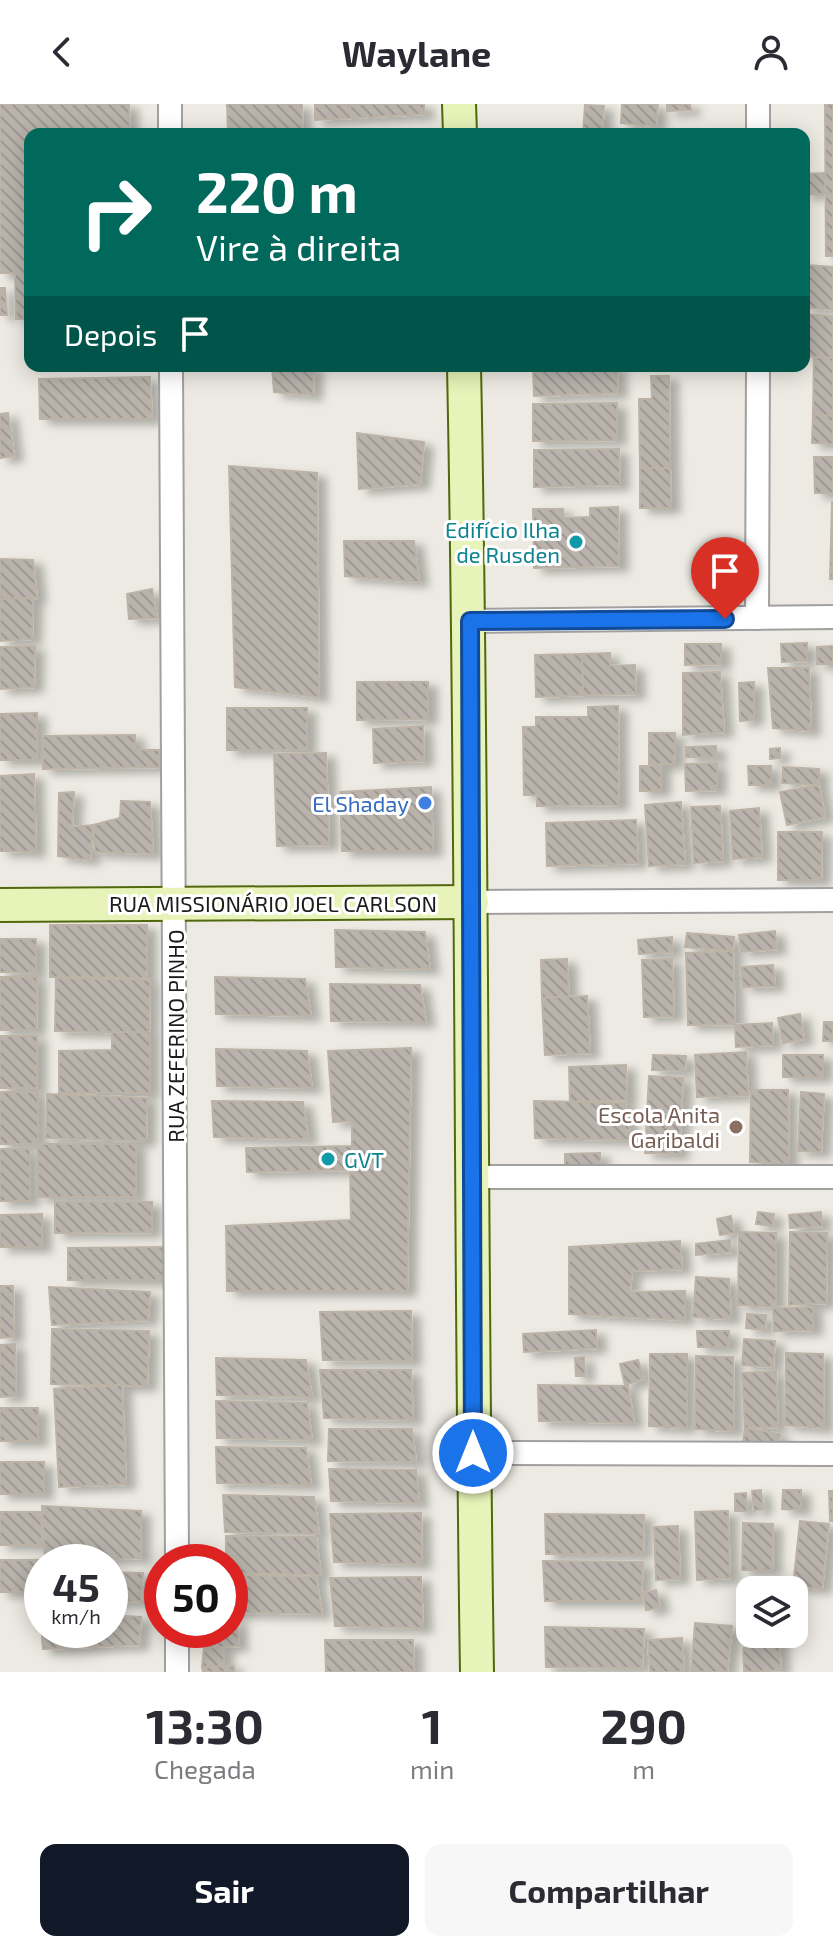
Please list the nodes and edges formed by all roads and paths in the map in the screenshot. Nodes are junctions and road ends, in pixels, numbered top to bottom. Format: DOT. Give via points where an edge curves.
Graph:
graph roads {
  1 [pos="170,104"];
  2 [pos="459,104"];
  3 [pos="758,104"];
  4 [pos="170,128"];
  5 [pos="460,128"];
  6 [pos="758,128"];
  7 [pos="171,372"];
  8 [pos="464,372"];
  9 [pos="758,372"];
  10 [pos="833,617"];
  11 [pos="757,618"];
  12 [pos="470,621"];
  13 [pos="833,900"];
  14 [pos="472,902"];
  15 [pos="174,904"];
  16 [pos="0,905"];
  17 [pos="474,1177"];
  18 [pos="833,1177"];
  19 [pos="473,1453"];
  20 [pos="833,1454"];
  21 [pos="177,1544"];
  22 [pos="177,1648"];
  23 [pos="177,1672"];
  24 [pos="477,1672"];
  1 -- 4 [label="street"];
  2 -- 5 [label="main road"];
  3 -- 6 [label="street"];
  7 -- 15 [label="street, RUA ZEFERINO PINHO"];
  8 -- 12 [label="main road"];
  9 -- 11 [label="street"];
  10 -- 11 [label="street"];
  11 -- 12 [label="street"];
  12 -- 14 [label="main road"];
  13 -- 14 [label="street, RUA MISSIONÁRIO JOEL CARLSON"];
  14 -- 15 [label="main road, RUA MISSIONÁRIO JOEL CARLSON"];
  14 -- 17 [label="main road"];
  15 -- 16 [label="main road, RUA MISSIONÁRIO JOEL CARLSON"];
  15 -- 21 [label="street, RUA ZEFERINO PINHO"];
  17 -- 18 [label="street"];
  17 -- 19 [label="main road"];
  19 -- 20 [label="street"];
  19 -- 24 [label="main road"];
  22 -- 23 [label="street"];
}
